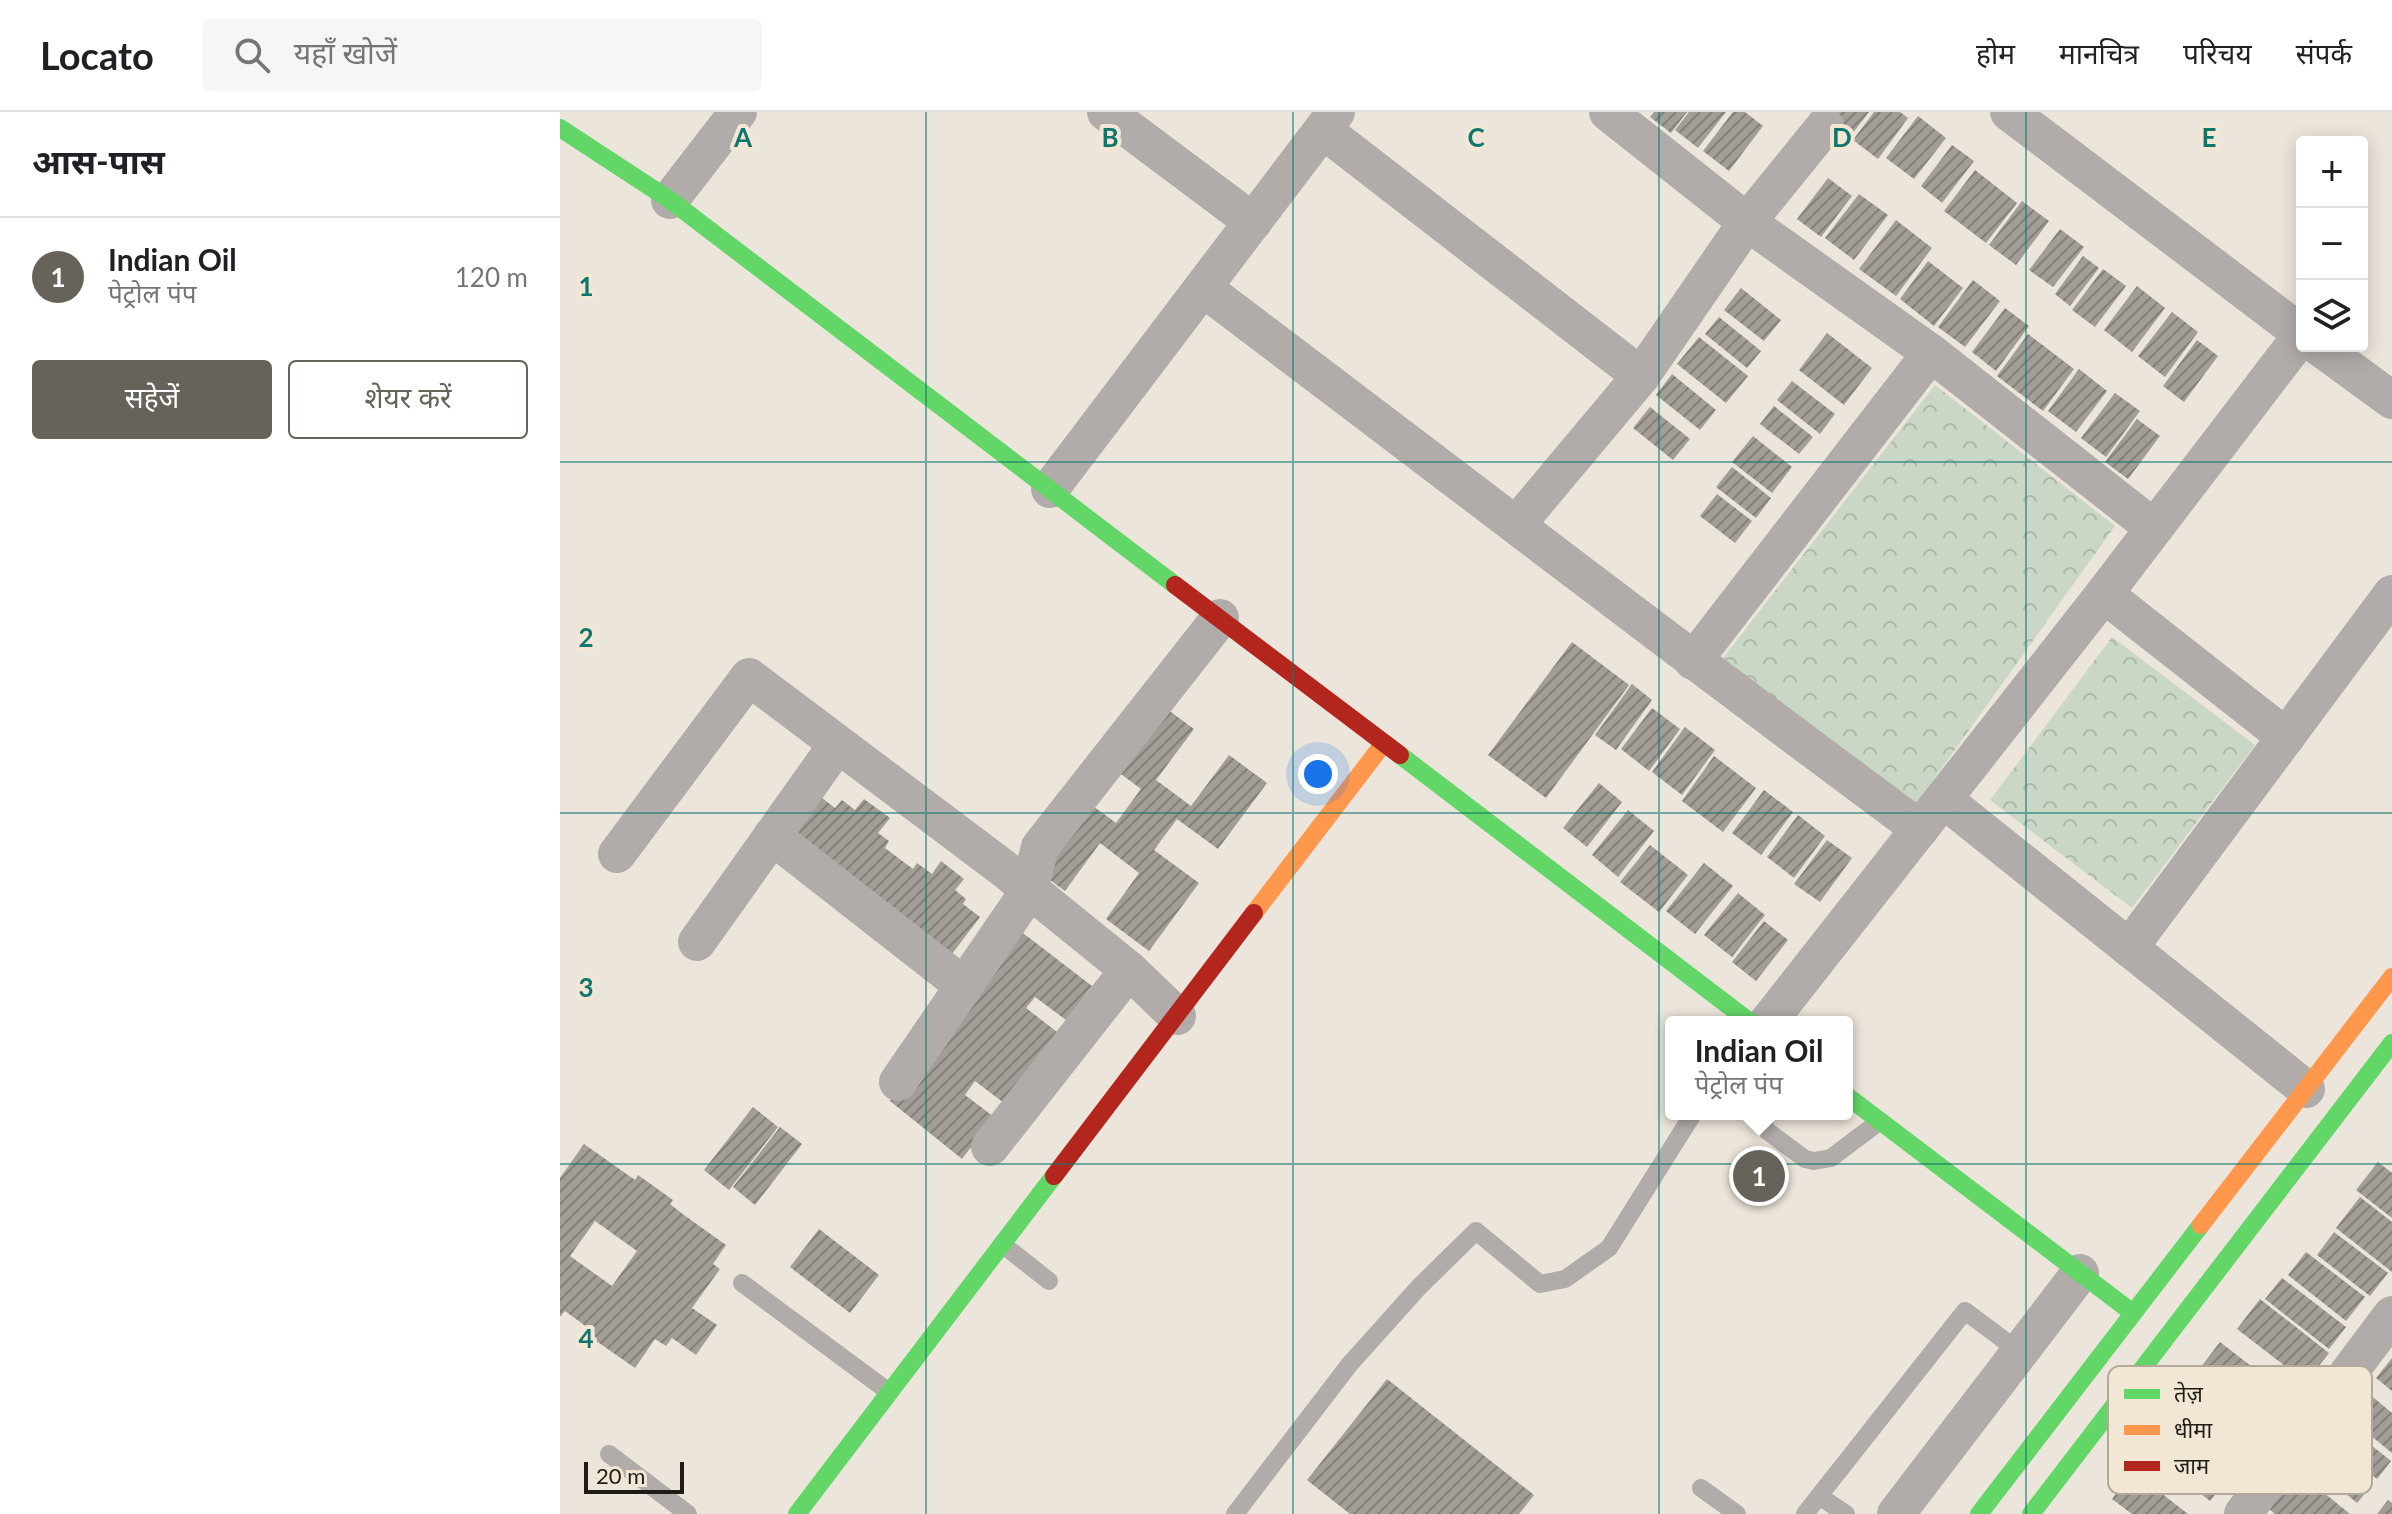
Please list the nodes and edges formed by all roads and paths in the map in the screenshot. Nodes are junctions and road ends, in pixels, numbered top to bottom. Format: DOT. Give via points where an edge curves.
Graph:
graph roads {
  1 [pos="738,112"];
  2 [pos="1106,112"];
  3 [pos="1608,112"];
  4 [pos="2009,112"];
  5 [pos="1329,121"];
  6 [pos="1825,126"];
  7 [pos="560,128"];
  8 [pos="670,200"];
  9 [pos="1253,222"];
  10 [pos="1747,222"];
  11 [pos="1203,288"];
  12 [pos="2296,329"];
  13 [pos="2296,342"];
  14 [pos="2326,352"];
  15 [pos="1931,353"];
  16 [pos="1641,376"];
  17 [pos="2392,400"];
  18 [pos="1050,489"];
  19 [pos="1517,524"];
  20 [pos="2154,528"];
  21 [pos="2104,594"];
  22 [pos="2392,594"];
  23 [pos="1220,618"];
  24 [pos="1693,661"];
  25 [pos="2286,737"];
  26 [pos="1384,743"];
  27 [pos="837,745"];
  28 [pos="1943,799"];
  29 [pos="1920,829"];
  30 [pos="772,836"];
  31 [pos="617,854"];
  32 [pos="1029,891"];
  33 [pos="697,942"];
  34 [pos="2129,948"];
  35 [pos="1129,970"];
  36 [pos="2392,977"];
  37 [pos="964,986"];
  38 [pos="1177,1016"];
  39 [pos="1742,1016"];
  40 [pos="1773,1016"];
  41 [pos="2392,1043"];
  42 [pos="898,1082"];
  43 [pos="2306,1089"];
  44 [pos="1853,1101"];
  45 [pos="1689,1120"];
  46 [pos="1764,1120"];
  47 [pos="1880,1121"];
  48 [pos="990,1147"];
  49 [pos="1002,1244"];
  50 [pos="2080,1273"];
  51 [pos="1049,1281"];
  52 [pos="742,1283"];
  53 [pos="2133,1313"];
  54 [pos="2392,1315"];
  55 [pos="2020,1352"];
  56 [pos="2144,1366"];
  57 [pos="2354,1366"];
  58 [pos="889,1392"];
  59 [pos="2108,1414"];
  60 [pos="609,1454"];
  61 [pos="1701,1488"];
  62 [pos="2258,1494"];
  63 [pos="1819,1496"];
  64 [pos="677,1511"];
  65 [pos="797,1514"];
  66 [pos="1235,1514"];
  67 [pos="1737,1514"];
  68 [pos="1805,1514"];
  69 [pos="1846,1514"];
  70 [pos="1896,1514"];
  71 [pos="1979,1514"];
  72 [pos="2031,1514"];
  73 [pos="2243,1514"];
  1 -- 8 [label="street"];
  2 -- 9 [label="street"];
  3 -- 10 [label="street"];
  4 -- 12 [label="street"];
  5 -- 9 [label="street"];
  5 -- 16 [label="street"];
  6 -- 10 [label="street"];
  7 -- 8 [label="street"];
  8 -- 18 [label="street"];
  9 -- 11 [label="street"];
  10 -- 15 [label="street"];
  10 -- 16 [label="street"];
  11 -- 18 [label="street"];
  11 -- 19 [label="street"];
  13 -- 20 [label="street"];
  14 -- 17 [label="street"];
  15 -- 20 [label="street"];
  15 -- 24 [label="street"];
  16 -- 19 [label="street"];
  18 -- 23 [label="street"];
  19 -- 24 [label="street"];
  20 -- 21 [label="street"];
  21 -- 25 [label="street"];
  21 -- 28 [label="street"];
  22 -- 25 [label="street"];
  23 -- 26 [label="street"];
  23 -- 32 [label="street" via="1040,847"];
  24 -- 29 [label="street"];
  25 -- 34 [label="street"];
  26 -- 38 [label="street"];
  26 -- 39 [label="street"];
  27 -- 30 [label="street"];
  27 -- 31 [label="street" via="749,677"];
  27 -- 32 [label="street"];
  28 -- 29 [label="street"];
  28 -- 34 [label="street"];
  29 -- 40 [label="street"];
  30 -- 33 [label="street"];
  30 -- 37 [label="street"];
  32 -- 35 [label="street"];
  32 -- 37 [label="street"];
  34 -- 43 [label="street"];
  35 -- 38 [label="street"];
  35 -- 48 [label="street"];
  36 -- 43 [label="street"];
  37 -- 42 [label="street"];
  38 -- 49 [label="street"];
  41 -- 56 [label="street"];
  43 -- 53 [label="street"];
  44 -- 47 [label="street"];
  45 -- 66 [label="lane" via="1609,1248 1565,1279 1540,1284 1476,1231 1349,1365"];
  46 -- 47 [label="lane" via="1766,1130 1814,1161 1831,1158"];
  47 -- 50 [label="street"];
  49 -- 51 [label="lane"];
  49 -- 58 [label="street"];
  50 -- 53 [label="street"];
  50 -- 55 [label="street"];
  52 -- 58 [label="lane"];
  53 -- 71 [label="street"];
  54 -- 57 [label="street"];
  55 -- 63 [label="lane" via="1965,1311"];
  55 -- 70 [label="street"];
  58 -- 65 [label="street"];
  59 -- 72 [label="street"];
  60 -- 64 [label="lane"];
  61 -- 67 [label="lane"];
  62 -- 73 [label="street"];
  63 -- 68 [label="lane"];
  63 -- 69 [label="lane"];
}
